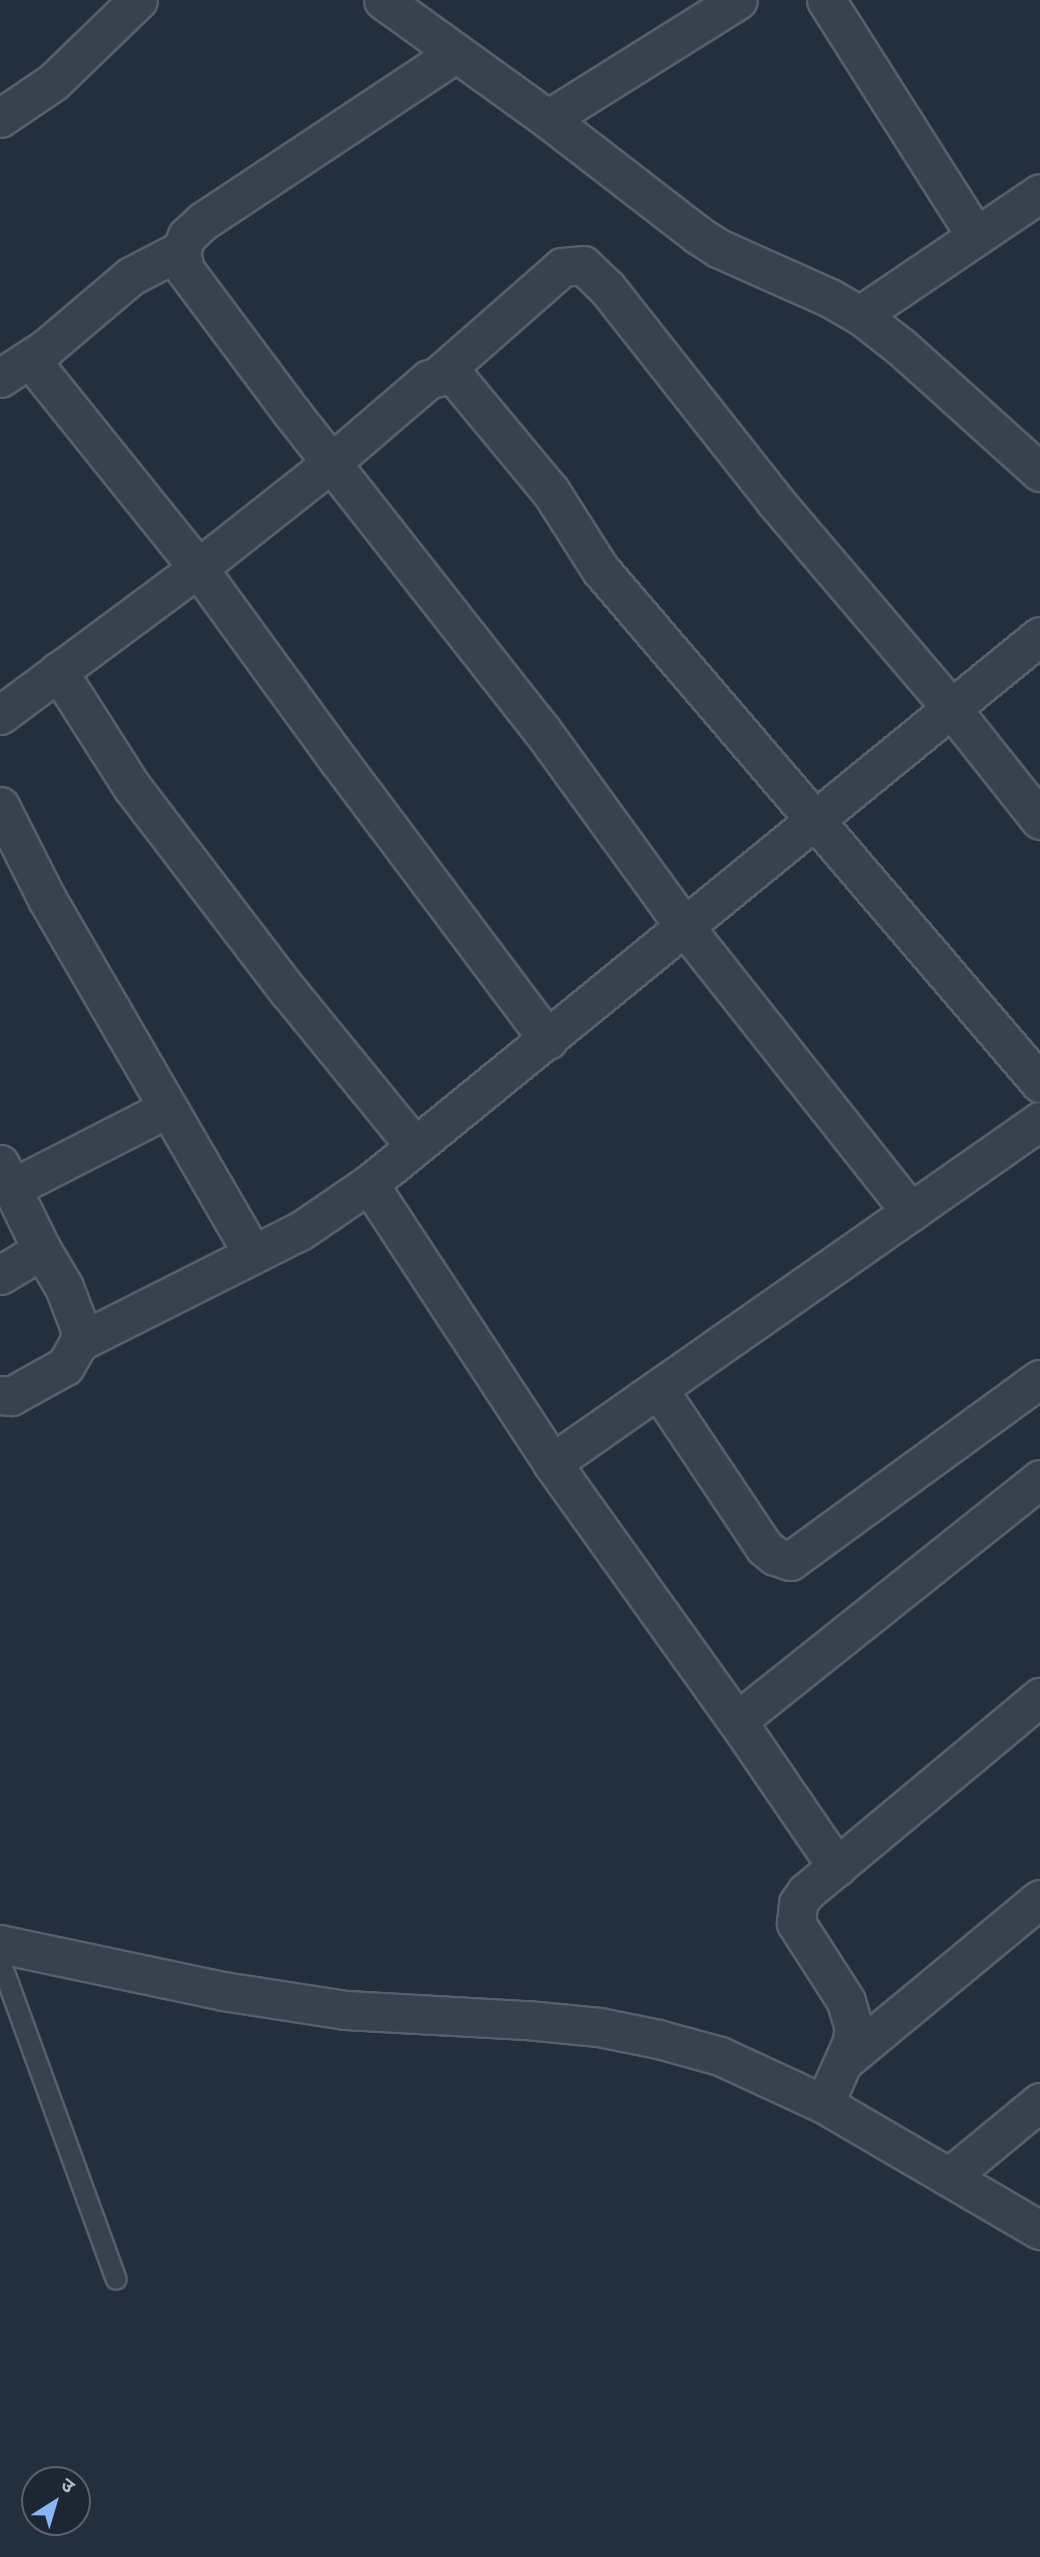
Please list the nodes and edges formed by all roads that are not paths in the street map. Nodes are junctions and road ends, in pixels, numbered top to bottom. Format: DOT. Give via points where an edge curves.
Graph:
graph roads {
  1 [pos="138,0"];
  2 [pos="383,0"];
  3 [pos="738,0"];
  4 [pos="826,0"];
  5 [pos="456,53"];
  6 [pos="0,118"];
  7 [pos="548,118"];
  8 [pos="1040,192"];
  9 [pos="976,236"];
  10 [pos="181,250"];
  11 [pos="860,315"];
  12 [pos="15,368"];
  13 [pos="438,376"];
  14 [pos="331,463"];
  15 [pos="1038,466"];
  16 [pos="198,568"];
  17 [pos="1040,636"];
  18 [pos="58,671"];
  19 [pos="951,708"];
  20 [pos="0,715"];
  21 [pos="0,806"];
  22 [pos="815,818"];
  23 [pos="1040,820"];
  24 [pos="684,926"];
  25 [pos="548,1040"];
  26 [pos="1040,1083"];
  27 [pos="168,1108"];
  28 [pos="1040,1121"];
  29 [pos="414,1145"];
  30 [pos="6,1176"];
  31 [pos="369,1184"];
  32 [pos="911,1212"];
  33 [pos="42,1250"];
  34 [pos="253,1254"];
  35 [pos="0,1275"];
  36 [pos="79,1342"];
  37 [pos="1040,1379"];
  38 [pos="659,1390"];
  39 [pos="0,1395"];
  40 [pos="552,1463"];
  41 [pos="1040,1479"];
  42 [pos="1040,1697"];
  43 [pos="737,1721"];
  44 [pos="837,1867"];
  45 [pos="1040,1899"];
  46 [pos="0,1944"];
  47 [pos="0,1961"];
  48 [pos="844,2061"];
  49 [pos="1040,2102"];
  50 [pos="824,2104"];
  51 [pos="949,2177"];
  52 [pos="1040,2231"];
  53 [pos="116,2279"];
  1 -- 6 [label="street" via="53,82"];
  2 -- 5 [label="street"];
  3 -- 7 [label="street"];
  4 -- 9 [label="street"];
  5 -- 7 [label="street"];
  5 -- 10 [label="street" via="203,220"];
  7 -- 11 [label="street" via="718,248"];
  8 -- 9 [label="street"];
  9 -- 11 [label="street"];
  10 -- 12 [label="street" via="124,281"];
  10 -- 14 [label="street" via="185,270"];
  11 -- 15 [label="street"];
  12 -- 16 [label="street"];
  13 -- 14 [label="street"];
  13 -- 19 [label="street" via="562,267 583,265 607,288 775,501"];
  13 -- 22 [label="street" via="449,374 458,380 551,492 600,569"];
  14 -- 16 [label="street"];
  14 -- 24 [label="street" via="541,729"];
  16 -- 18 [label="street"];
  16 -- 25 [label="street"];
  17 -- 19 [label="street"];
  18 -- 20 [label="street"];
  18 -- 29 [label="street" via="132,787 289,992"];
  19 -- 22 [label="street"];
  19 -- 23 [label="street"];
  21 -- 27 [label="street" via="47,899"];
  22 -- 24 [label="street"];
  22 -- 26 [label="street"];
  24 -- 25 [label="street"];
  24 -- 32 [label="street"];
  25 -- 29 [label="street"];
  27 -- 30 [label="street"];
  27 -- 34 [label="street"];
  28 -- 32 [label="street"];
  29 -- 31 [label="street"];
  30 -- 33 [label="street"];
  31 -- 34 [label="street" via="300,1231"];
  31 -- 40 [label="street"];
  32 -- 38 [label="street"];
  33 -- 35 [label="street"];
  33 -- 36 [label="street" via="75,1313"];
  34 -- 36 [label="street"];
  36 -- 39 [label="street" via="65,1366 11,1396"];
  37 -- 38 [label="street" via="790,1561 764,1546"];
  38 -- 40 [label="street"];
  40 -- 43 [label="street"];
  41 -- 43 [label="street"];
  42 -- 44 [label="street"];
  43 -- 44 [label="street"];
  44 -- 48 [label="street" via="806,1892 794,1913 853,2016 853,2036"];
  45 -- 48 [label="street"];
  46 -- 50 [label="street" via="223,1991 346,2010 527,2020 623,2032 720,2056"];
  47 -- 53 [label="lane"];
  48 -- 50 [label="street"];
  49 -- 51 [label="street"];
  50 -- 51 [label="street"];
  51 -- 52 [label="street"];
}
